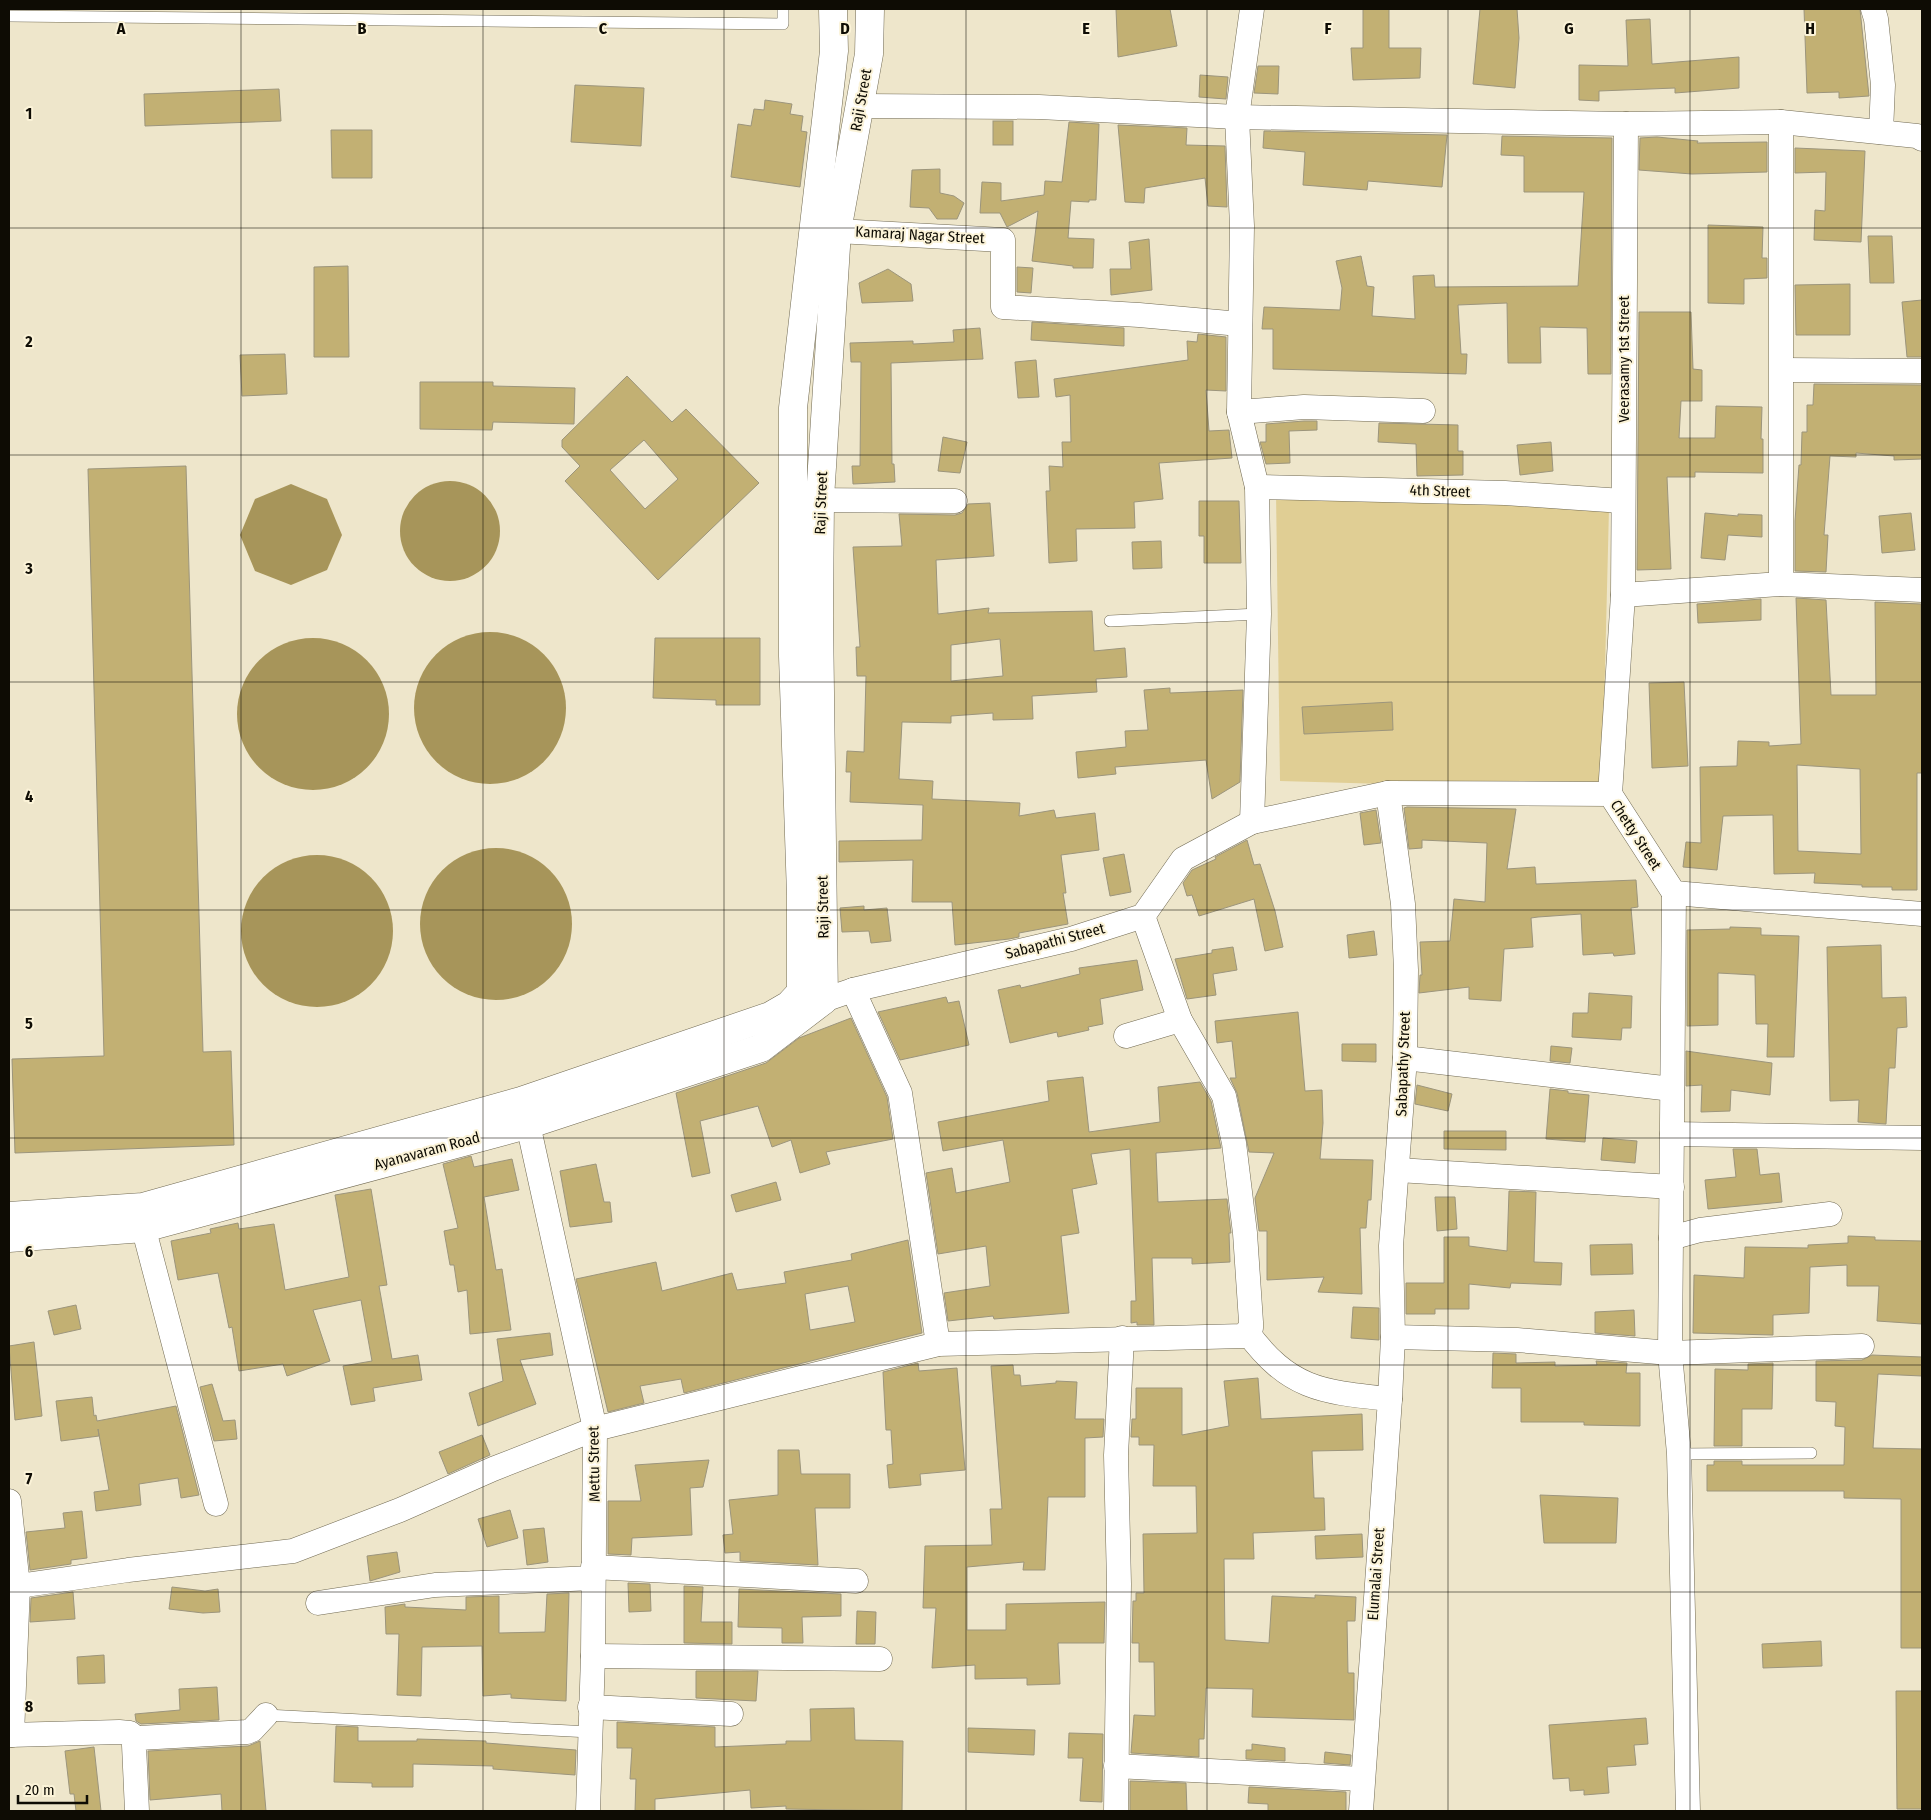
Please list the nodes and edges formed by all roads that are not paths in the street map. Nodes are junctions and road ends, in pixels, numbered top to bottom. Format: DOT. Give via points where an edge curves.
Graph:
graph roads {
  1 [pos="783,9"];
  2 [pos="833,9"];
  3 [pos="870,9"];
  4 [pos="1252,9"];
  5 [pos="1872,9"];
  6 [pos="9,16"];
  7 [pos="860,106"];
  8 [pos="1236,117"];
  9 [pos="1781,122"];
  10 [pos="1626,124"];
  11 [pos="1881,132"];
  12 [pos="1922,139"];
  13 [pos="837,231"];
  14 [pos="1240,324"];
  15 [pos="1783,370"];
  16 [pos="1922,371"];
  17 [pos="1423,410"];
  18 [pos="1239,412"];
  19 [pos="1257,486"];
  20 [pos="820,498"];
  21 [pos="955,500"];
  22 [pos="793,501"];
  23 [pos="1623,501"];
  24 [pos="1781,584"];
  25 [pos="1922,590"];
  26 [pos="1623,595"];
  27 [pos="1258,614"];
  28 [pos="1110,621"];
  29 [pos="1388,793"];
  30 [pos="1610,794"];
  31 [pos="1252,822"];
  32 [pos="1674,893"];
  33 [pos="1922,914"];
  34 [pos="1143,916"];
  35 [pos="853,990"];
  36 [pos="812,996"];
  37 [pos="1180,1020"];
  38 [pos="1126,1036"];
  39 [pos="1405,1058"];
  40 [pos="1672,1089"];
  41 [pos="526,1112"];
  42 [pos="1672,1134"];
  43 [pos="1922,1138"];
  44 [pos="1398,1170"];
  45 [pos="1672,1187"];
  46 [pos="1830,1214"];
  47 [pos="9,1216"];
  48 [pos="141,1218"];
  49 [pos="9,1238"];
  50 [pos="1671,1238"];
  51 [pos="1247,1332"];
  52 [pos="1393,1337"];
  53 [pos="1122,1338"];
  54 [pos="938,1344"];
  55 [pos="1862,1346"];
  56 [pos="1670,1353"];
  57 [pos="1390,1400"];
  58 [pos="595,1429"];
  59 [pos="1812,1453"];
  60 [pos="1680,1454"];
  61 [pos="9,1501"];
  62 [pos="216,1504"];
  63 [pos="593,1572"];
  64 [pos="856,1581"];
  65 [pos="18,1586"];
  66 [pos="318,1603"];
  67 [pos="593,1656"];
  68 [pos="880,1659"];
  69 [pos="590,1707"];
  70 [pos="731,1714"];
  71 [pos="266,1715"];
  72 [pos="590,1732"];
  73 [pos="10,1735"];
  74 [pos="137,1739"];
  75 [pos="1116,1766"];
  76 [pos="1362,1780"];
  77 [pos="137,1811"];
  78 [pos="588,1811"];
  79 [pos="1116,1811"];
  80 [pos="1361,1811"];
  81 [pos="1688,1811"];
  1 -- 6 [label="lane" via="784,24"];
  2 -- 22 [label="street, Raji Street" via="834,51 794,408"];
  3 -- 7 [label="street, Raji Street" via="869,54"];
  4 -- 8 [label="street"];
  5 -- 11 [label="street" via="1876,19 1883,84"];
  7 -- 8 [label="street" via="1039,107"];
  7 -- 13 [label="street, Raji Street"];
  8 -- 10 [label="street"];
  8 -- 14 [label="street" via="1242,226"];
  9 -- 10 [label="street"];
  9 -- 11 [label="street"];
  9 -- 15 [label="street"];
  10 -- 23 [label="street, Veerasamy 1st Street"];
  11 -- 12 [label="street"];
  13 -- 14 [label="street, Kamaraj Nagar Street" via="1003,240 1003,307"];
  13 -- 20 [label="street, Raji Street"];
  14 -- 18 [label="street"];
  15 -- 16 [label="street"];
  15 -- 24 [label="street"];
  17 -- 18 [label="street" via="1304,407"];
  18 -- 19 [label="street"];
  19 -- 23 [label="street, 4th Street" via="1504,493"];
  19 -- 27 [label="street"];
  20 -- 21 [label="street"];
  20 -- 22 [label="street"];
  20 -- 36 [label="street, Raji Street"];
  22 -- 36 [label="street, Raji Street" via="793,656 801,895"];
  23 -- 26 [label="street, Veerasamy 1st Street"];
  24 -- 25 [label="street"];
  24 -- 26 [label="street"];
  26 -- 30 [label="street, Veerasamy 1st Street"];
  27 -- 28 [label="lane"];
  27 -- 31 [label="street"];
  29 -- 30 [label="street, Chetty Street"];
  29 -- 31 [label="street, Chetty Street"];
  29 -- 39 [label="street, Sabapathy Street" via="1403,904"];
  30 -- 32 [label="street, Chetty Street"];
  31 -- 34 [label="street" via="1184,859"];
  32 -- 33 [label="street"];
  32 -- 40 [label="street"];
  34 -- 35 [label="street, Sabapathi Street" via="1070,939"];
  34 -- 37 [label="street"];
  35 -- 36 [label="street, Sabapathi Street"];
  35 -- 54 [label="street" via="900,1093"];
  36 -- 41 [label="street, Ayanavaram Road" via="762,1048"];
  37 -- 38 [label="street"];
  37 -- 51 [label="street" via="1224,1096 1234,1143 1245,1233 1251,1322"];
  39 -- 40 [label="street"];
  39 -- 44 [label="street, Sabapathy Street"];
  40 -- 42 [label="street"];
  41 -- 48 [label="street, Ayanavaram Road"];
  41 -- 58 [label="street, Mettu Street"];
  42 -- 43 [label="street"];
  42 -- 45 [label="street"];
  44 -- 45 [label="street"];
  44 -- 52 [label="street, Sabapathy Street" via="1391,1246"];
  45 -- 50 [label="street"];
  46 -- 50 [label="street" via="1700,1230"];
  47 -- 48 [label="street, Ayanavaram Road"];
  48 -- 49 [label="street, Ayanavaram Road"];
  48 -- 62 [label="street"];
  50 -- 56 [label="street"];
  51 -- 53 [label="street" via="1243,1336"];
  51 -- 57 [label="street" via="1263,1354 1291,1377 1315,1388 1345,1395"];
  52 -- 56 [label="street" via="1517,1340"];
  52 -- 57 [label="street, Elumalai Street"];
  53 -- 54 [label="street"];
  53 -- 75 [label="street" via="1116,1455 1119,1584"];
  54 -- 58 [label="street"];
  55 -- 56 [label="street"];
  56 -- 60 [label="street"];
  57 -- 76 [label="street, Elumalai Street"];
  58 -- 63 [label="street, Mettu Street"];
  58 -- 65 [label="street" via="293,1551"];
  59 -- 60 [label="lane"];
  60 -- 81 [label="street"];
  61 -- 65 [label="street"];
  63 -- 64 [label="street"];
  63 -- 66 [label="street" via="435,1585"];
  63 -- 67 [label="street, Mettu Street"];
  65 -- 73 [label="street"];
  67 -- 68 [label="street"];
  67 -- 69 [label="street, Mettu Street"];
  69 -- 70 [label="street"];
  69 -- 72 [label="street, Mettu Street"];
  71 -- 72 [label="lane"];
  71 -- 74 [label="street" via="246,1732"];
  72 -- 78 [label="street, Mettu Street"];
  73 -- 74 [label="street" via="120,1732 130,1733"];
  74 -- 77 [label="street" via="134,1745"];
  75 -- 76 [label="street"];
  75 -- 79 [label="street"];
  76 -- 80 [label="street, Elumalai Street"];
}
